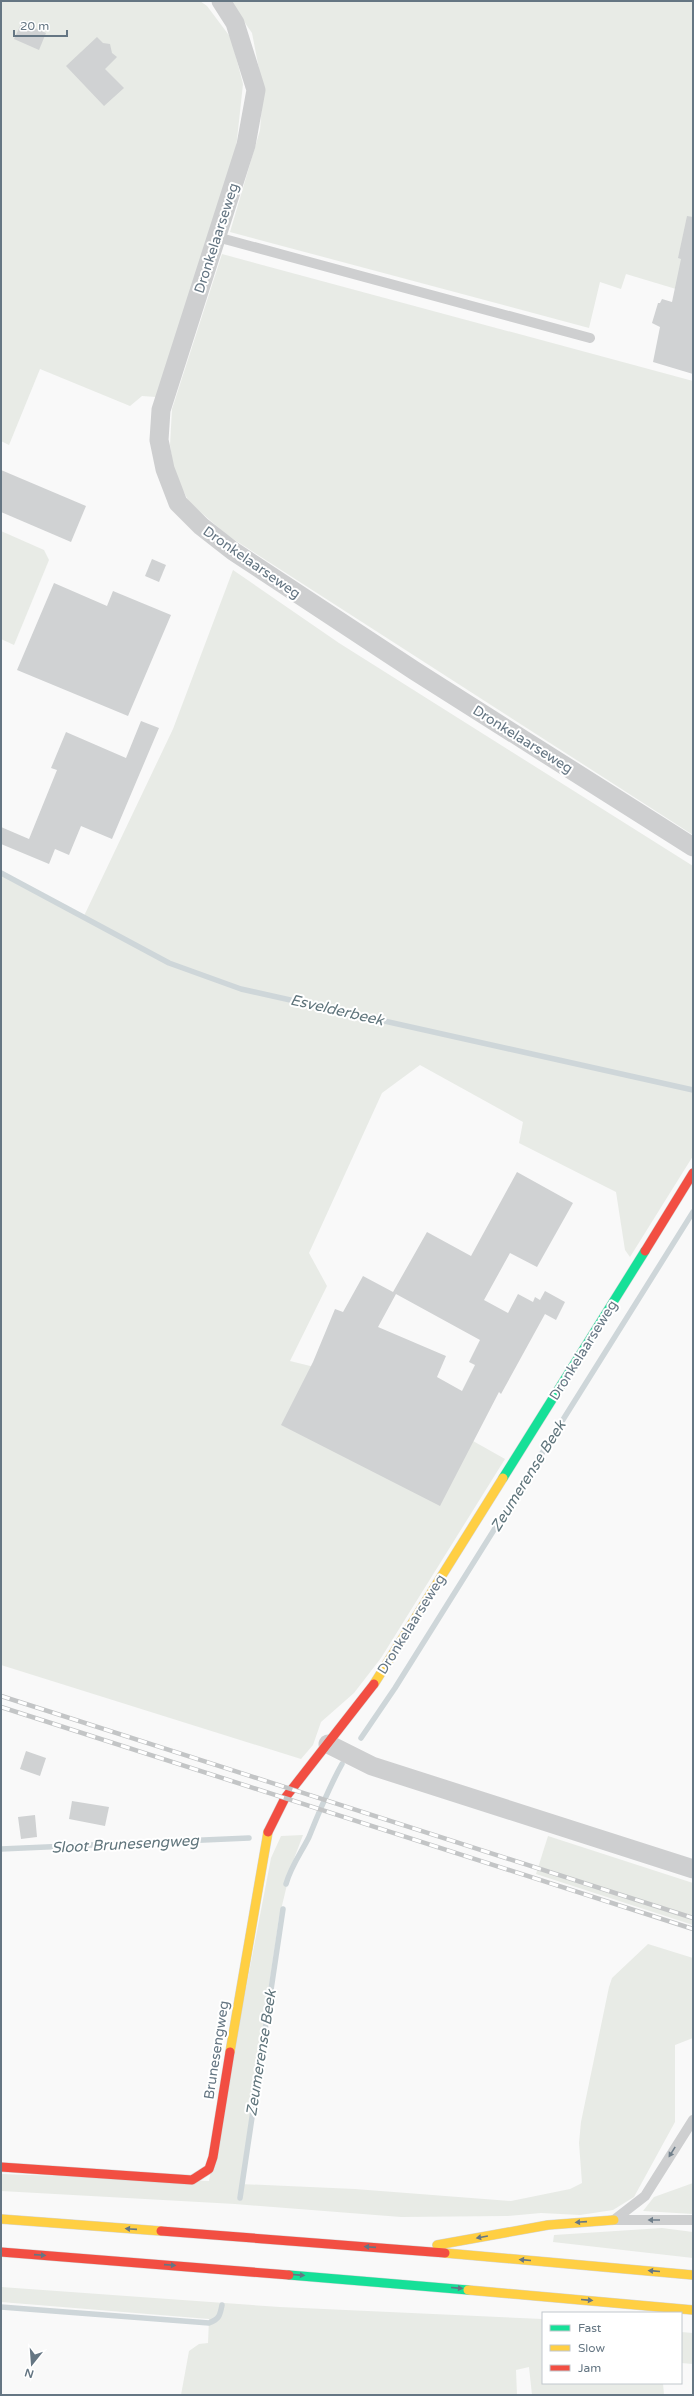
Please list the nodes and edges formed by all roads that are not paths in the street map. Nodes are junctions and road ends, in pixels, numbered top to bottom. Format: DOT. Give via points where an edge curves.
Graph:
graph roads {
  1 [pos="221,1"];
  2 [pos="216,237"];
  3 [pos="590,338"];
  4 [pos="693,847"];
  5 [pos="693,1173"];
  6 [pos="328,1744"];
  7 [pos="693,1869"];
  8 [pos="693,2120"];
  9 [pos="1,2167"];
  10 [pos="1,2219"];
  11 [pos="614,2220"];
  12 [pos="693,2220"];
  13 [pos="409,2250"];
  14 [pos="1,2252"];
  15 [pos="693,2275"];
  16 [pos="693,2310"];
  1 -- 2 [label="street, Dronkelaarseweg" via="235,23 256,90 246,145"];
  2 -- 3 [label="lane"];
  2 -- 4 [label="street, Dronkelaarseweg" via="161,410 159,440 165,469 178,502 201,526 233,551 415,671"];
  5 -- 6 [label="main road, Dronkelaarseweg" via="376,1681"];
  6 -- 7 [label="street" via="372,1766"];
  6 -- 9 [label="main road, Brunesengweg" via="285,1798 265,1840 209,2169 192,2180"];
  8 -- 11 [label="lane, one-way" via="645,2196"];
  13 -- 10 [label="main road, one-way"];
  12 -- 11 [label="lane, one-way"];
  11 -- 13 [label="main road, one-way" via="548,2225"];
  15 -- 13 [label="main road, one-way"];
  14 -- 16 [label="main road, one-way" via="410,2284"];
}
